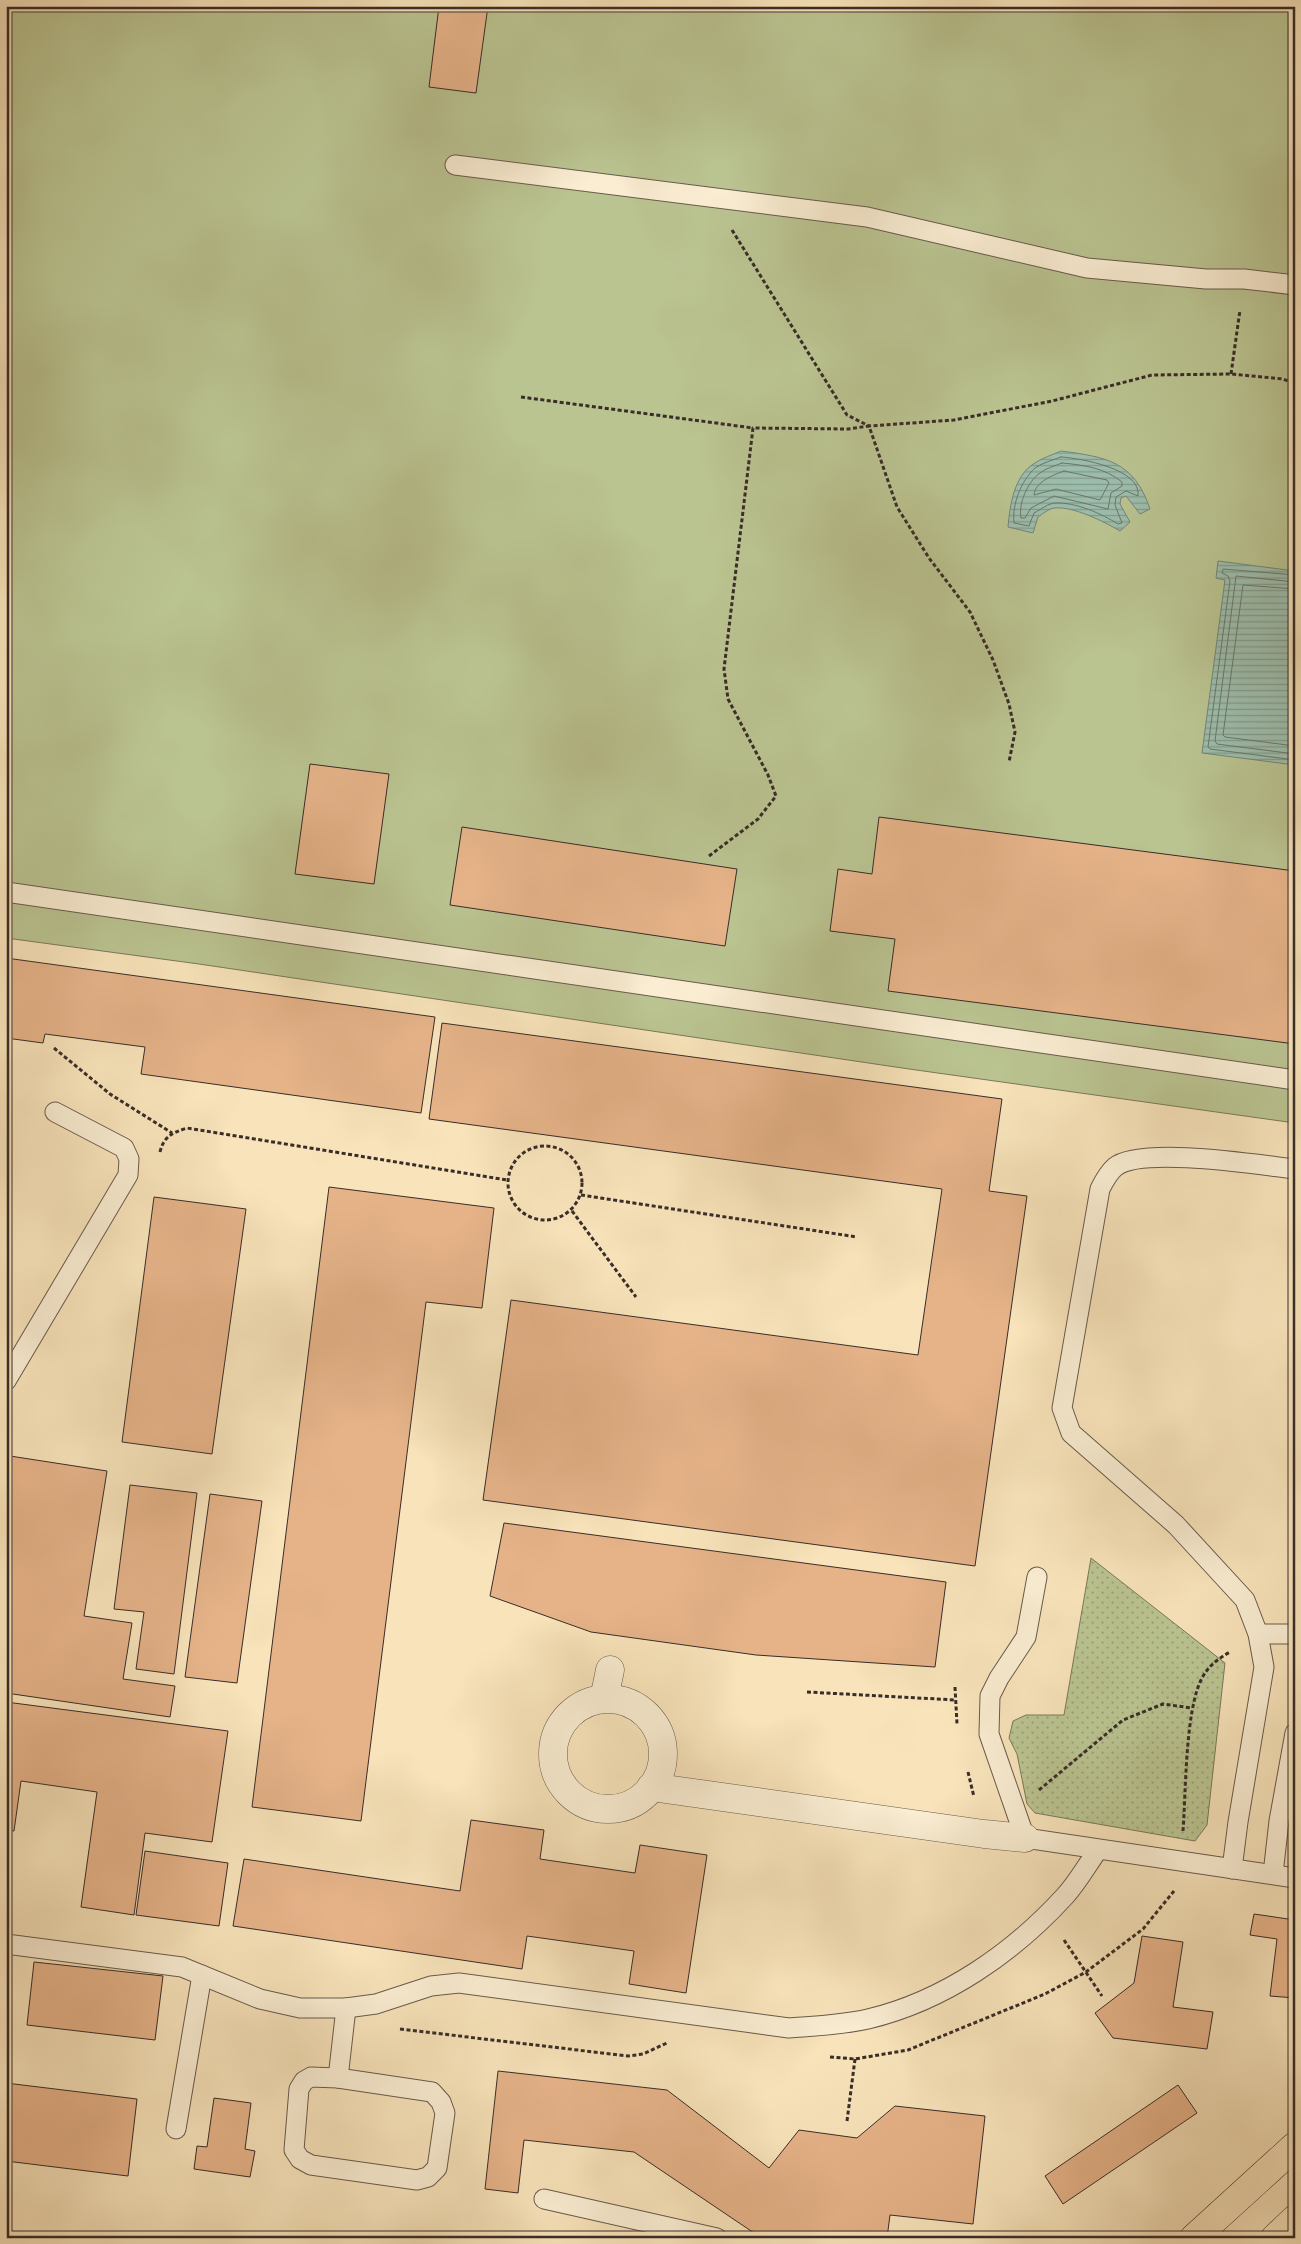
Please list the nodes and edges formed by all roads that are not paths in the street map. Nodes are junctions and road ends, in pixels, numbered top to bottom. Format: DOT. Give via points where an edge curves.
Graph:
graph roads {
  1 [pos="455,165"];
  2 [pos="1295,286"];
  3 [pos="6,892"];
  4 [pos="1295,1080"];
  5 [pos="55,1112"];
  6 [pos="1295,1169"];
  7 [pos="6,1381"];
  8 [pos="1037,1577"];
  9 [pos="1258,1634"];
  10 [pos="1295,1634"];
  11 [pos="610,1670"];
  12 [pos="604,1699"];
  13 [pos="1295,1733"];
  14 [pos="651,1788"];
  15 [pos="1025,1838"];
  16 [pos="1098,1850"];
  17 [pos="1232,1869"];
  18 [pos="1273,1874"];
  19 [pos="1295,1878"];
  20 [pos="6,1944"];
  21 [pos="202,1975"];
  22 [pos="346,2015"];
  23 [pos="338,2078"];
  24 [pos="176,2129"];
  25 [pos="1295,2146"];
  26 [pos="544,2199"];
  27 [pos="1295,2219"];
  28 [pos="717,2238"];
  29 [pos="1194,2238"];
  30 [pos="1275,2238"];
  1 -- 2 [label="lane" via="867,217 1087,268 1206,279 1244,279"];
  3 -- 4 [label="lane"];
  5 -- 7 [label="lane" via="124,1148 129,1160 128,1175"];
  6 -- 9 [label="lane" via="1156,1158 1116,1166 1100,1189 1062,1408 1071,1433 1176,1525 1245,1600"];
  8 -- 15 [label="lane" via="1026,1637 990,1696 988,1734"];
  9 -- 10 [label="lane"];
  9 -- 17 [label="lane" via="1264,1667"];
  11 -- 12 [label="street"];
  12 -- 14 [label="street" via="632,1704 648,1715 658,1731 663,1752 660,1770"];
  12 -- 14 [label="street" via="586,1703 570,1713 559,1728 553,1747 554,1766 563,1786 577,1800 595,1807 614,1808 632,1803"];
  13 -- 18 [label="lane"];
  14 -- 15 [label="street"];
  15 -- 16 [label="lane"];
  16 -- 17 [label="lane"];
  16 -- 22 [label="lane" via="1066,1895 1029,1932 981,1969 932,1997 869,2018 789,2028 459,1983 431,1986"];
  17 -- 18 [label="lane"];
  18 -- 19 [label="lane"];
  20 -- 21 [label="lane" via="182,1967"];
  21 -- 22 [label="lane" via="268,2000"];
  21 -- 24 [label="lane"];
  22 -- 23 [label="lane"];
  23 -- 23 [label="lane" via="311,2077 304,2081 300,2090 294,2150 300,2159 311,2165 416,2180 437,2168 445,2113 442,2102 432,2092"];
  25 -- 29 [label="main road"];
  26 -- 28 [label="lane"];
  27 -- 30 [label="main road"];
}
